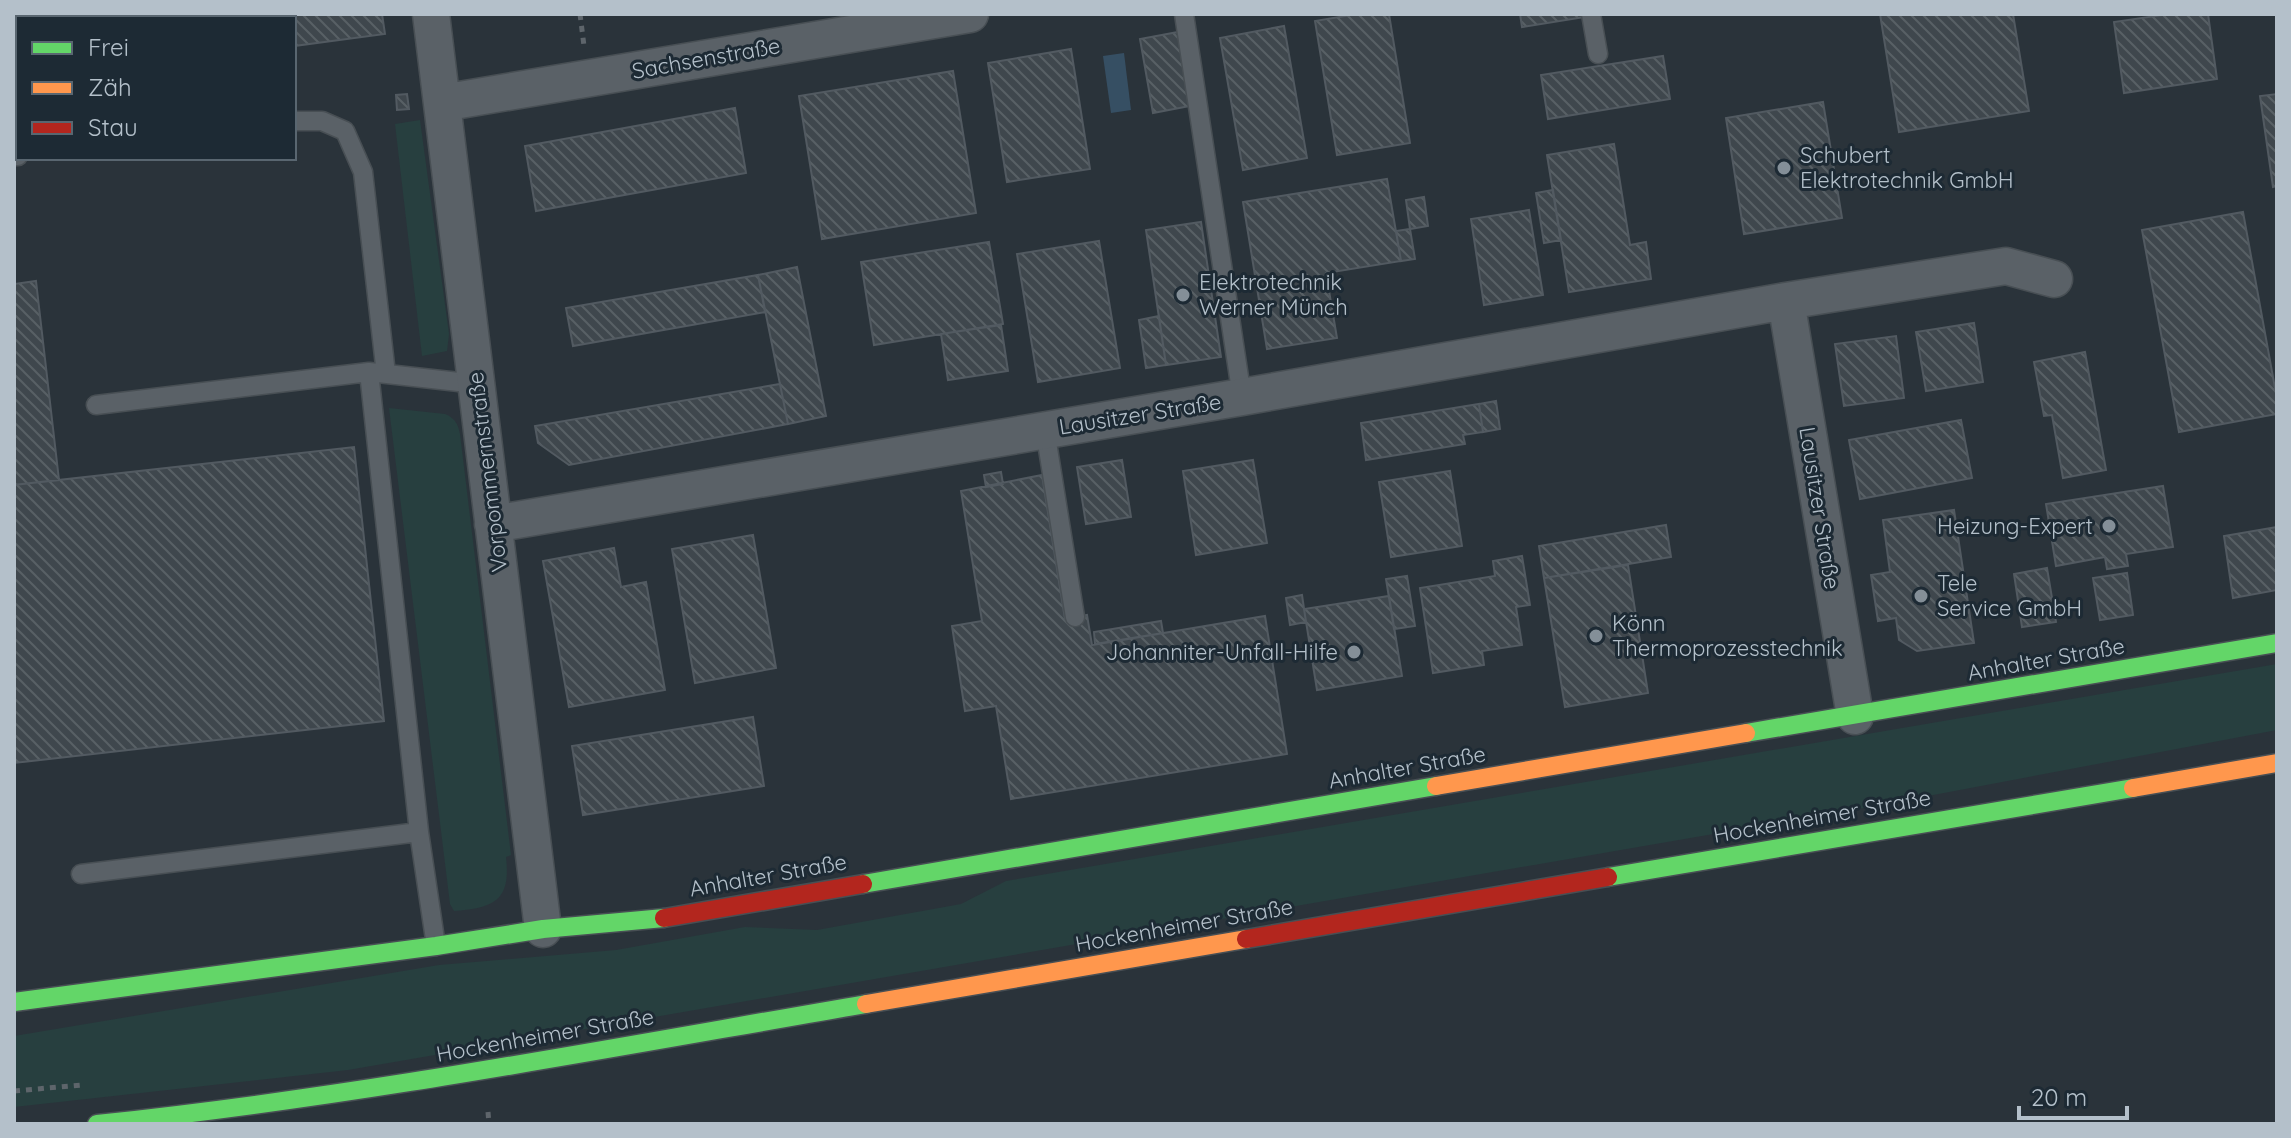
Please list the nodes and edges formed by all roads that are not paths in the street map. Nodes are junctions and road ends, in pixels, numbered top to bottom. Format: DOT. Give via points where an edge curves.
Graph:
graph roads {
  1 [pos="431,14"];
  2 [pos="970,14"];
  3 [pos="1184,14"];
  4 [pos="1591,14"];
  5 [pos="1598,54"];
  6 [pos="442,103"];
  7 [pos="296,121"];
  8 [pos="2054,279"];
  9 [pos="1786,301"];
  10 [pos="378,373"];
  11 [pos="477,384"];
  12 [pos="1242,397"];
  13 [pos="96,405"];
  14 [pos="1045,430"];
  15 [pos="493,524"];
  16 [pos="1075,617"];
  17 [pos="2277,643"];
  18 [pos="1855,716"];
  19 [pos="2277,763"];
  20 [pos="419,832"];
  21 [pos="81,874"];
  22 [pos="543,929"];
  23 [pos="436,946"];
  24 [pos="14,1002"];
  25 [pos="97,1124"];
  1 -- 6 [label="street, Vorpommernstraße"];
  2 -- 6 [label="street, Sachsenstraße"];
  3 -- 12 [label="lane"];
  4 -- 5 [label="lane"];
  6 -- 11 [label="street, Vorpommernstraße"];
  7 -- 10 [label="lane" via="322,121 345,131 363,172"];
  8 -- 9 [label="street, Lausitzer Straße" via="2006,266"];
  9 -- 12 [label="street, Lausitzer Straße"];
  9 -- 18 [label="street, Lausitzer Straße"];
  10 -- 11 [label="lane"];
  10 -- 13 [label="lane"];
  10 -- 20 [label="lane"];
  11 -- 15 [label="street, Vorpommernstraße"];
  12 -- 14 [label="street, Lausitzer Straße"];
  14 -- 15 [label="street, Lausitzer Straße"];
  14 -- 16 [label="lane"];
  15 -- 22 [label="street, Vorpommernstraße"];
  17 -- 18 [label="street, Anhalter Straße"];
  18 -- 22 [label="street, Anhalter Straße" via="650,920"];
  19 -- 25 [label="street, Hockenheimer Straße" via="426,1079"];
  20 -- 21 [label="lane"];
  20 -- 23 [label="lane"];
  22 -- 23 [label="street"];
  23 -- 24 [label="street"];
}
